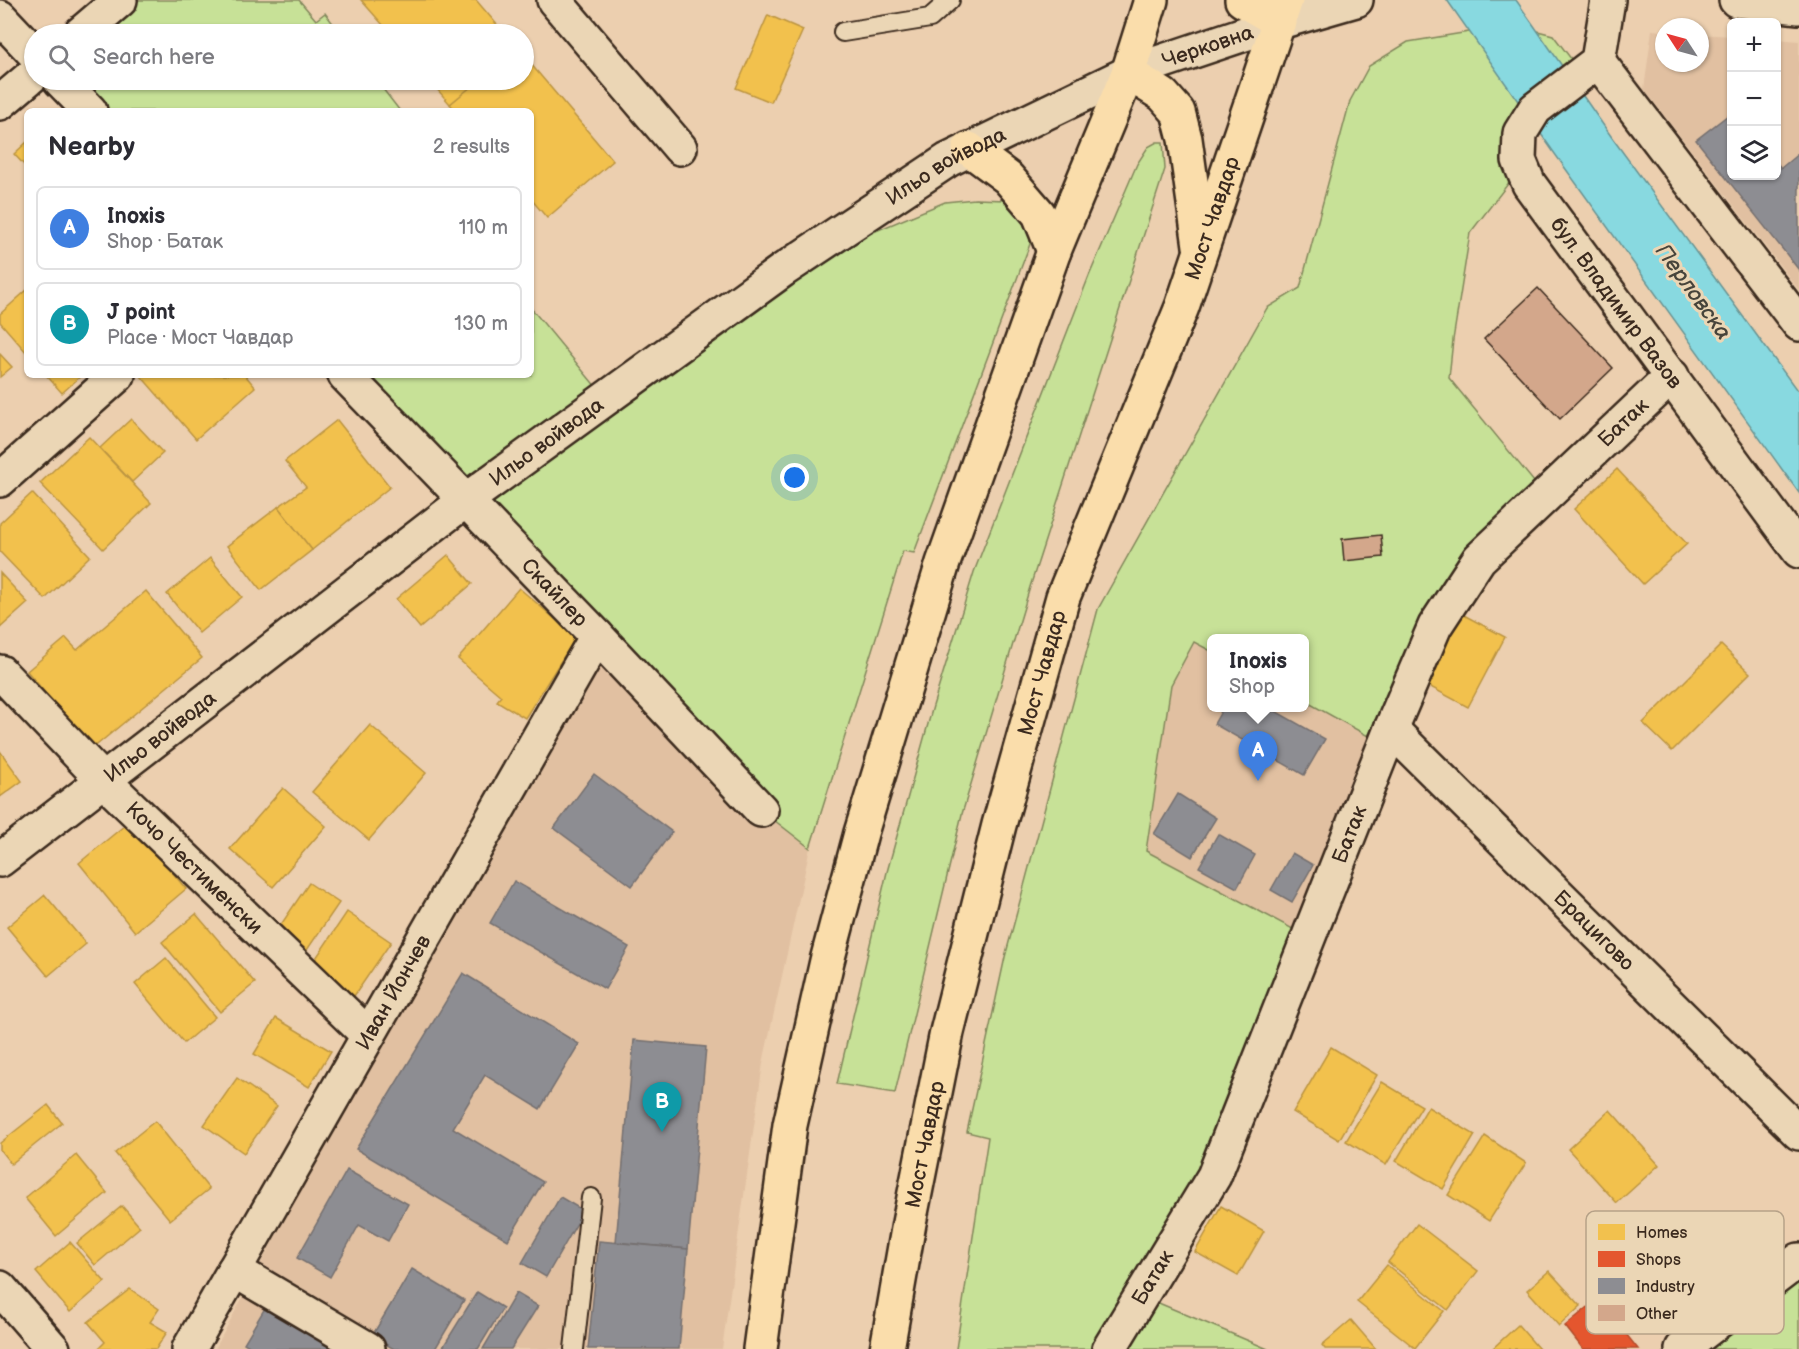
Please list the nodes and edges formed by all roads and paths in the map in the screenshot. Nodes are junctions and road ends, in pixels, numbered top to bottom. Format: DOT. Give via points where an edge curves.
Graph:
graph roads {
  1 [pos="120,0"];
  2 [pos="554,0"];
  3 [pos="950,0"];
  4 [pos="1150,0"];
  5 [pos="1242,0"];
  6 [pos="1356,0"];
  7 [pos="1608,0"];
  8 [pos="1736,0"];
  9 [pos="1799,7"];
  10 [pos="1283,11"];
  11 [pos="0,17"];
  12 [pos="92,24"];
  13 [pos="843,32"];
  14 [pos="24,42"];
  15 [pos="1598,61"];
  16 [pos="1128,73"];
  17 [pos="24,83"];
  18 [pos="70,90"];
  19 [pos="0,103"];
  20 [pos="87,108"];
  21 [pos="680,148"];
  22 [pos="969,150"];
  23 [pos="1054,251"];
  24 [pos="1201,254"];
  25 [pos="1799,324"];
  26 [pos="1672,376"];
  27 [pos="115,378"];
  28 [pos="348,378"];
  29 [pos="0,480"];
  30 [pos="466,500"];
  31 [pos="1799,551"];
  32 [pos="597,636"];
  33 [pos="0,672"];
  34 [pos="1391,729"];
  35 [pos="103,780"];
  36 [pos="761,810"];
  37 [pos="0,860"];
  38 [pos="368,1035"];
  39 [pos="1799,1133"];
  40 [pos="591,1198"];
  41 [pos="1799,1260"];
  42 [pos="234,1270"];
  43 [pos="1784,1271"];
  44 [pos="6,1309"];
  45 [pos="1702,1334"];
  46 [pos="53,1349"];
  47 [pos="189,1349"];
  48 [pos="368,1349"];
  49 [pos="574,1349"];
  50 [pos="760,1349"];
  51 [pos="887,1349"];
  52 [pos="1109,1349"];
  53 [pos="1682,1349"];
  1 -- 12 [label="street"];
  2 -- 21 [label="street"];
  3 -- 13 [label="lane" via="930,18"];
  4 -- 16 [label="main road"];
  5 -- 10 [label="main road"];
  6 -- 10 [label="street, Черковна"];
  7 -- 15 [label="street"];
  8 -- 9 [label="street"];
  10 -- 16 [label="street, Черковна"];
  10 -- 24 [label="main road, Мост Чавдар"];
  11 -- 14 [label="street"];
  15 -- 25 [label="street"];
  15 -- 26 [label="street, бул. Владимир Вазов" via="1535,109 1520,133 1519,160 1529,184"];
  16 -- 22 [label="street, Ильо войвода"];
  16 -- 23 [label="main road"];
  16 -- 24 [label="main road" via="1163,95 1178,112"];
  17 -- 19 [label="street"];
  18 -- 20 [label="street"];
  22 -- 23 [label="main road" via="1008,178 1039,214"];
  22 -- 30 [label="street, Ильо войвода" via="783,270"];
  23 -- 50 [label="main road" via="943,563 861,833 790,1125"];
  24 -- 51 [label="main road, Мост Чавдар" via="1063,597 999,825 947,1032"];
  26 -- 31 [label="street, бул. Владимир Вазов"];
  26 -- 34 [label="street, Батак" via="1479,559 1435,626"];
  27 -- 29 [label="street"];
  28 -- 30 [label="street, Скайлер"];
  30 -- 32 [label="street, Скайлер"];
  30 -- 35 [label="street, Ильо войвода"];
  32 -- 36 [label="street, Скайлер"];
  32 -- 38 [label="street, Иван Йончев"];
  33 -- 35 [label="street, Кочо Честименски"];
  34 -- 39 [label="street, Брацигово"];
  34 -- 52 [label="street, Батак" via="1214,1176"];
  35 -- 37 [label="street, Ильо войвода"];
  35 -- 38 [label="street, Кочо Честименски"];
  38 -- 42 [label="street, Иван Йончев"];
  40 -- 49 [label="lane"];
  41 -- 43 [label="street"];
  42 -- 47 [label="street, Иван Йончев"];
  42 -- 48 [label="street"];
  44 -- 46 [label="street"];
  45 -- 53 [label="street"];
}
